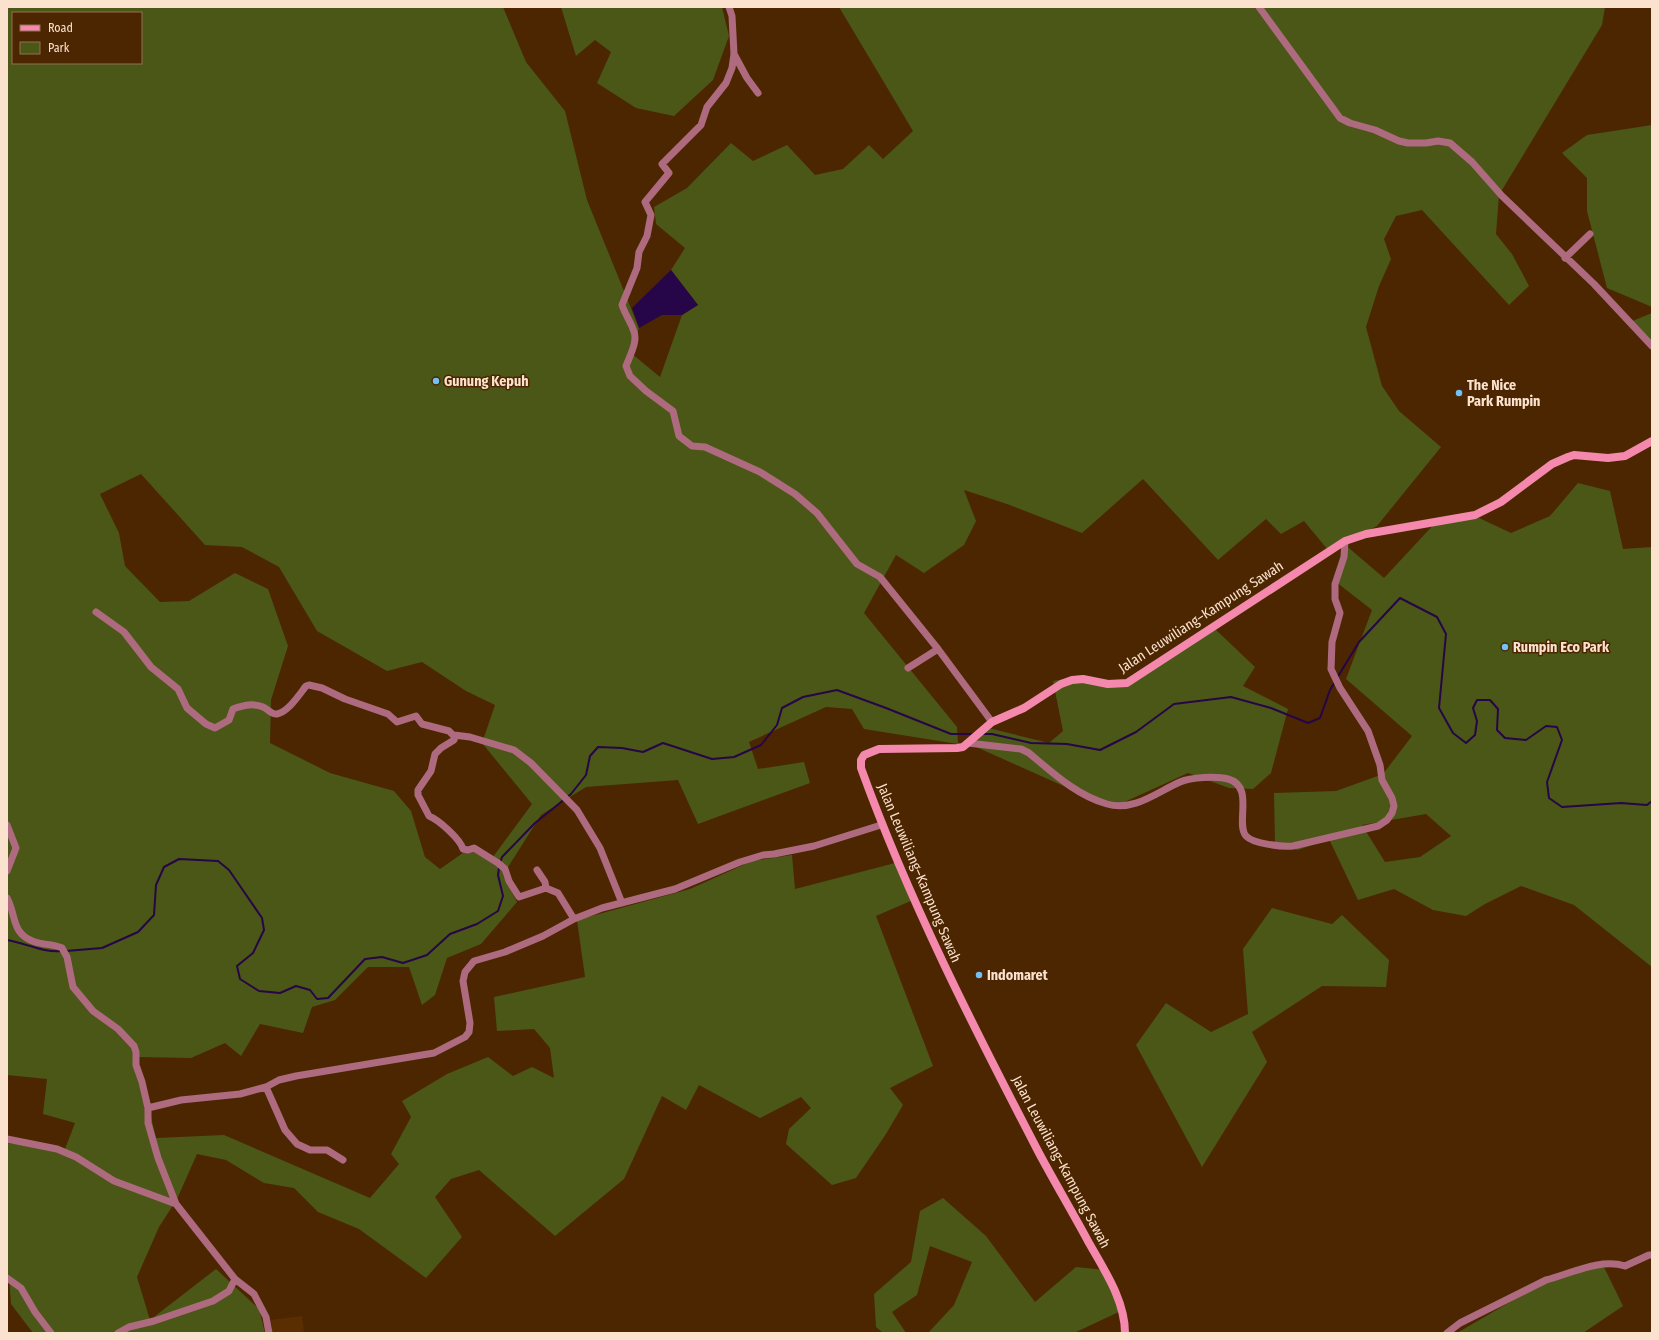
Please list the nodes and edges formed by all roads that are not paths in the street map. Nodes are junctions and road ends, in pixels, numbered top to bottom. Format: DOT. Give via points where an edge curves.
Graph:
graph roads {
  1 [pos="729,7"];
  2 [pos="1259,7"];
  3 [pos="734,54"];
  4 [pos="758,93"];
  5 [pos="1590,234"];
  6 [pos="1565,258"];
  7 [pos="1652,346"];
  8 [pos="1652,441"];
  9 [pos="1345,541"];
  10 [pos="96,612"];
  11 [pos="938,649"];
  12 [pos="908,668"];
  13 [pos="992,722"];
  14 [pos="454,735"];
  15 [pos="970,742"];
  16 [pos="7,825"];
  17 [pos="881,825"];
  18 [pos="537,870"];
  19 [pos="7,871"];
  20 [pos="546,888"];
  21 [pos="7,898"];
  22 [pos="622,903"];
  23 [pos="574,919"];
  24 [pos="266,1087"];
  25 [pos="148,1108"];
  26 [pos="7,1139"];
  27 [pos="343,1160"];
  28 [pos="176,1204"];
  29 [pos="1652,1255"];
  30 [pos="7,1278"];
  31 [pos="235,1279"];
  32 [pos="50,1333"];
  33 [pos="118,1333"];
  34 [pos="269,1333"];
  35 [pos="1125,1333"];
  36 [pos="1447,1333"];
  1 -- 3 [label="street" via="732,16"];
  2 -- 6 [label="street" via="1340,118 1399,141 1450,143 1472,162 1502,196"];
  3 -- 4 [label="street"];
  3 -- 11 [label="street" via="726,83 707,107 701,125 662,164 668,173 645,202 651,215 647,236 639,252 637,268 622,305 634,330 634,344 626,366 630,376 672,411 679,436 692,446 705,447 760,472 795,494 817,513 857,564 880,577"];
  5 -- 6 [label="street"];
  6 -- 7 [label="street" via="1594,284"];
  8 -- 9 [label="main road, Jalan Leuwiliang–Kampung Sawah" via="1625,456 1568,456 1552,464 1501,502 1475,515 1366,534"];
  9 -- 13 [label="main road, Jalan Leuwiliang–Kampung Sawah" via="1127,683 1108,684 1083,679 1072,680 1061,684 1024,708"];
  9 -- 15 [label="street" via="1344,557 1335,584 1340,613 1332,642 1331,669 1368,731 1380,765 1382,780 1392,798 1392,813 1378,826 1281,847 1246,836 1242,825 1243,796 1238,786 1227,778 1189,779 1138,802 1116,806 1074,790 1021,749"];
  10 -- 14 [label="street" via="124,632 151,667 178,689 187,708 215,728 229,720 234,709 248,704 279,714 309,685 388,714 397,722 416,716 422,724"];
  11 -- 12 [label="street"];
  11 -- 13 [label="street"];
  13 -- 15 [label="main road, Jalan Leuwiliang–Kampung Sawah" via="982,728"];
  14 -- 20 [label="street" via="454,740 435,754 431,771 420,786 418,795 429,816 455,836 463,849 474,848 506,870 509,881 519,897"];
  14 -- 22 [label="street" via="470,736 514,750 531,763 577,810 594,838"];
  15 -- 17 [label="main road, Jalan Leuwiliang–Kampung Sawah" via="957,748 880,749 864,755 861,768"];
  16 -- 19 [label="street" via="16,848"];
  17 -- 22 [label="street" via="814,846 763,855 674,889"];
  17 -- 35 [label="main road, Jalan Leuwiliang–Kampung Sawah" via="960,999 1038,1152 1109,1278 1124,1316"];
  18 -- 20 [label="street"];
  20 -- 23 [label="street" via="558,893"];
  21 -- 25 [label="street" via="17,929 22,936 62,948 67,957 73,987 94,1011 134,1046 136,1065"];
  22 -- 23 [label="street"];
  23 -- 24 [label="street" via="543,936 504,952 480,958 470,964 464,972 463,981 470,1027 465,1036 455,1043 434,1053 296,1076 279,1080"];
  24 -- 25 [label="street" via="240,1094 181,1100"];
  24 -- 27 [label="street" via="284,1130 296,1144 310,1150 328,1150"];
  25 -- 28 [label="street" via="148,1123 154,1144"];
  26 -- 28 [label="street" via="57,1149 76,1157 114,1181"];
  28 -- 31 [label="street"];
  29 -- 36 [label="street" via="1625,1266 1615,1263 1577,1269 1546,1280 1460,1323"];
  30 -- 32 [label="street" via="21,1288"];
  31 -- 33 [label="street" via="229,1291 213,1301 129,1327"];
  31 -- 34 [label="street" via="254,1294 266,1317"];
}
